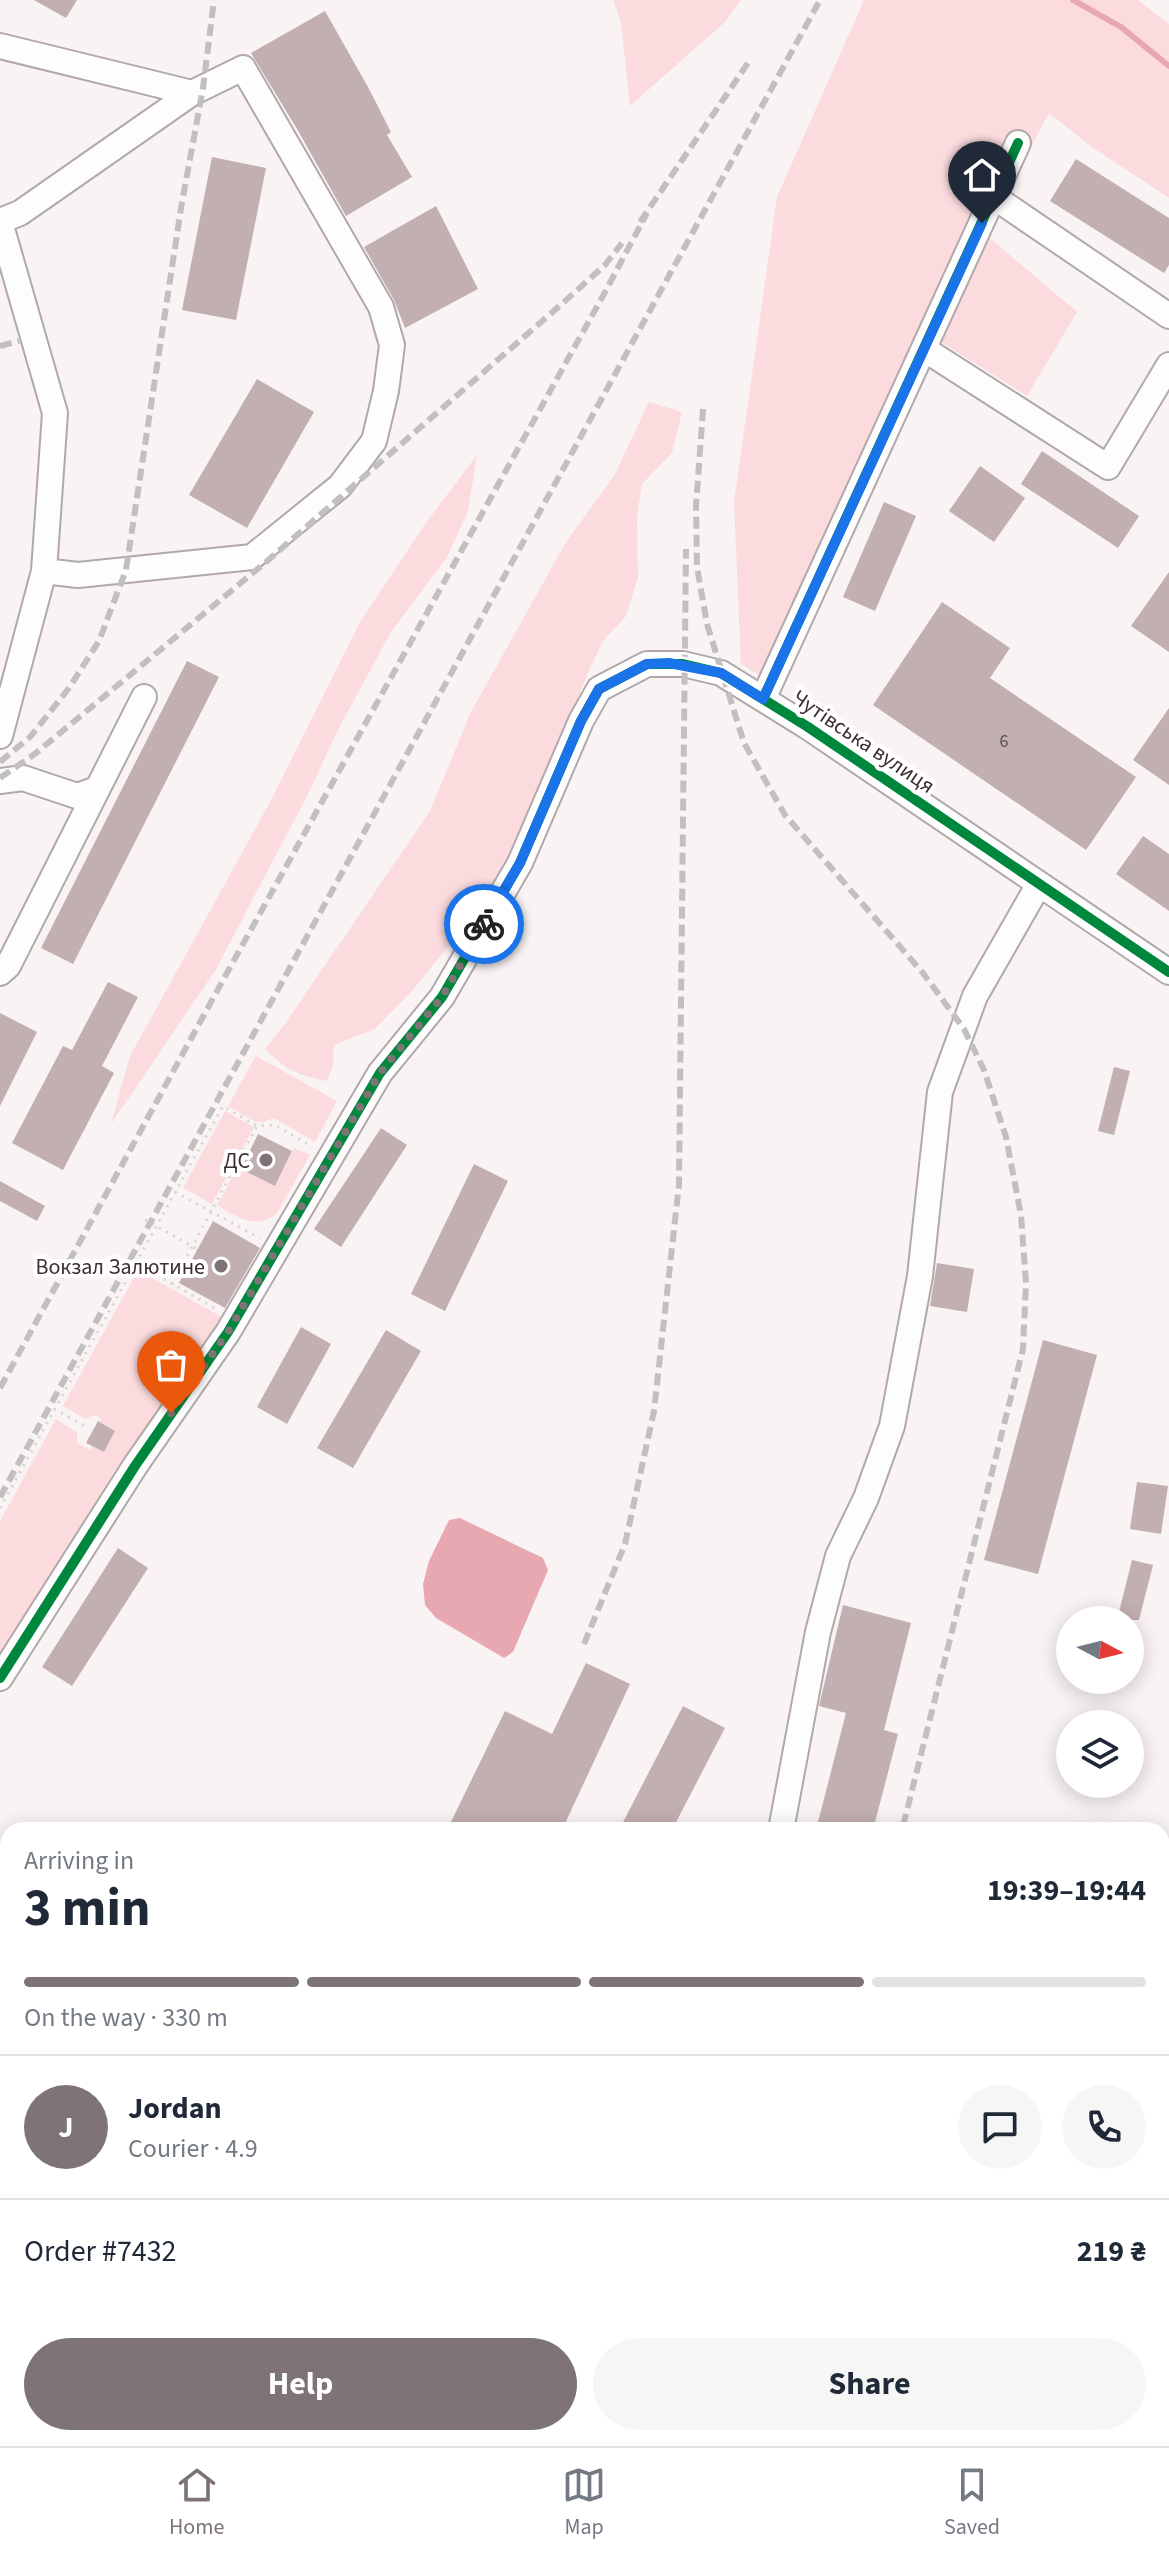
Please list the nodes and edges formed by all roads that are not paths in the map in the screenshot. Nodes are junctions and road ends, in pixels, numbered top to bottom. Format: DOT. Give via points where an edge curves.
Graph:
graph roads {
  1 [pos="0,46"];
  2 [pos="192,93"];
  3 [pos="1018,143"];
  4 [pos="994,197"];
  5 [pos="0,221"];
  6 [pos="1169,316"];
  7 [pos="924,349"];
  8 [pos="1169,365"];
  9 [pos="44,571"];
  10 [pos="144,697"];
  11 [pos="763,699"];
  12 [pos="0,736"];
  13 [pos="0,781"];
  14 [pos="97,789"];
  15 [pos="1039,884"];
  16 [pos="1169,972"];
  17 [pos="0,973"];
  18 [pos="0,1678"];
  19 [pos="782,1822"];
  1 -- 2 [label="street"];
  2 -- 5 [label="street" via="20,213"];
  2 -- 9 [label="street" via="243,68 381,307 392,345 374,441 340,486 252,557 78,575"];
  3 -- 4 [label="street, Чутівська вулиця"];
  4 -- 6 [label="street"];
  4 -- 7 [label="street, Чутівська вулиця"];
  5 -- 9 [label="street" via="55,413"];
  7 -- 8 [label="street" via="1108,467"];
  7 -- 11 [label="street, Чутівська вулиця"];
  9 -- 12 [label="street"];
  10 -- 14 [label="street"];
  11 -- 15 [label="street, Чутівська вулиця"];
  11 -- 18 [label="street" via="721,673 669,663 647,664 599,689 520,863 442,997 380,1073 235,1320"];
  13 -- 14 [label="street" via="23,778 77,796"];
  14 -- 17 [label="street"];
  15 -- 16 [label="street, Чутівська вулиця"];
  15 -- 19 [label="street" via="975,996 940,1092 920,1276 892,1426 838,1556 818,1632"];
}
